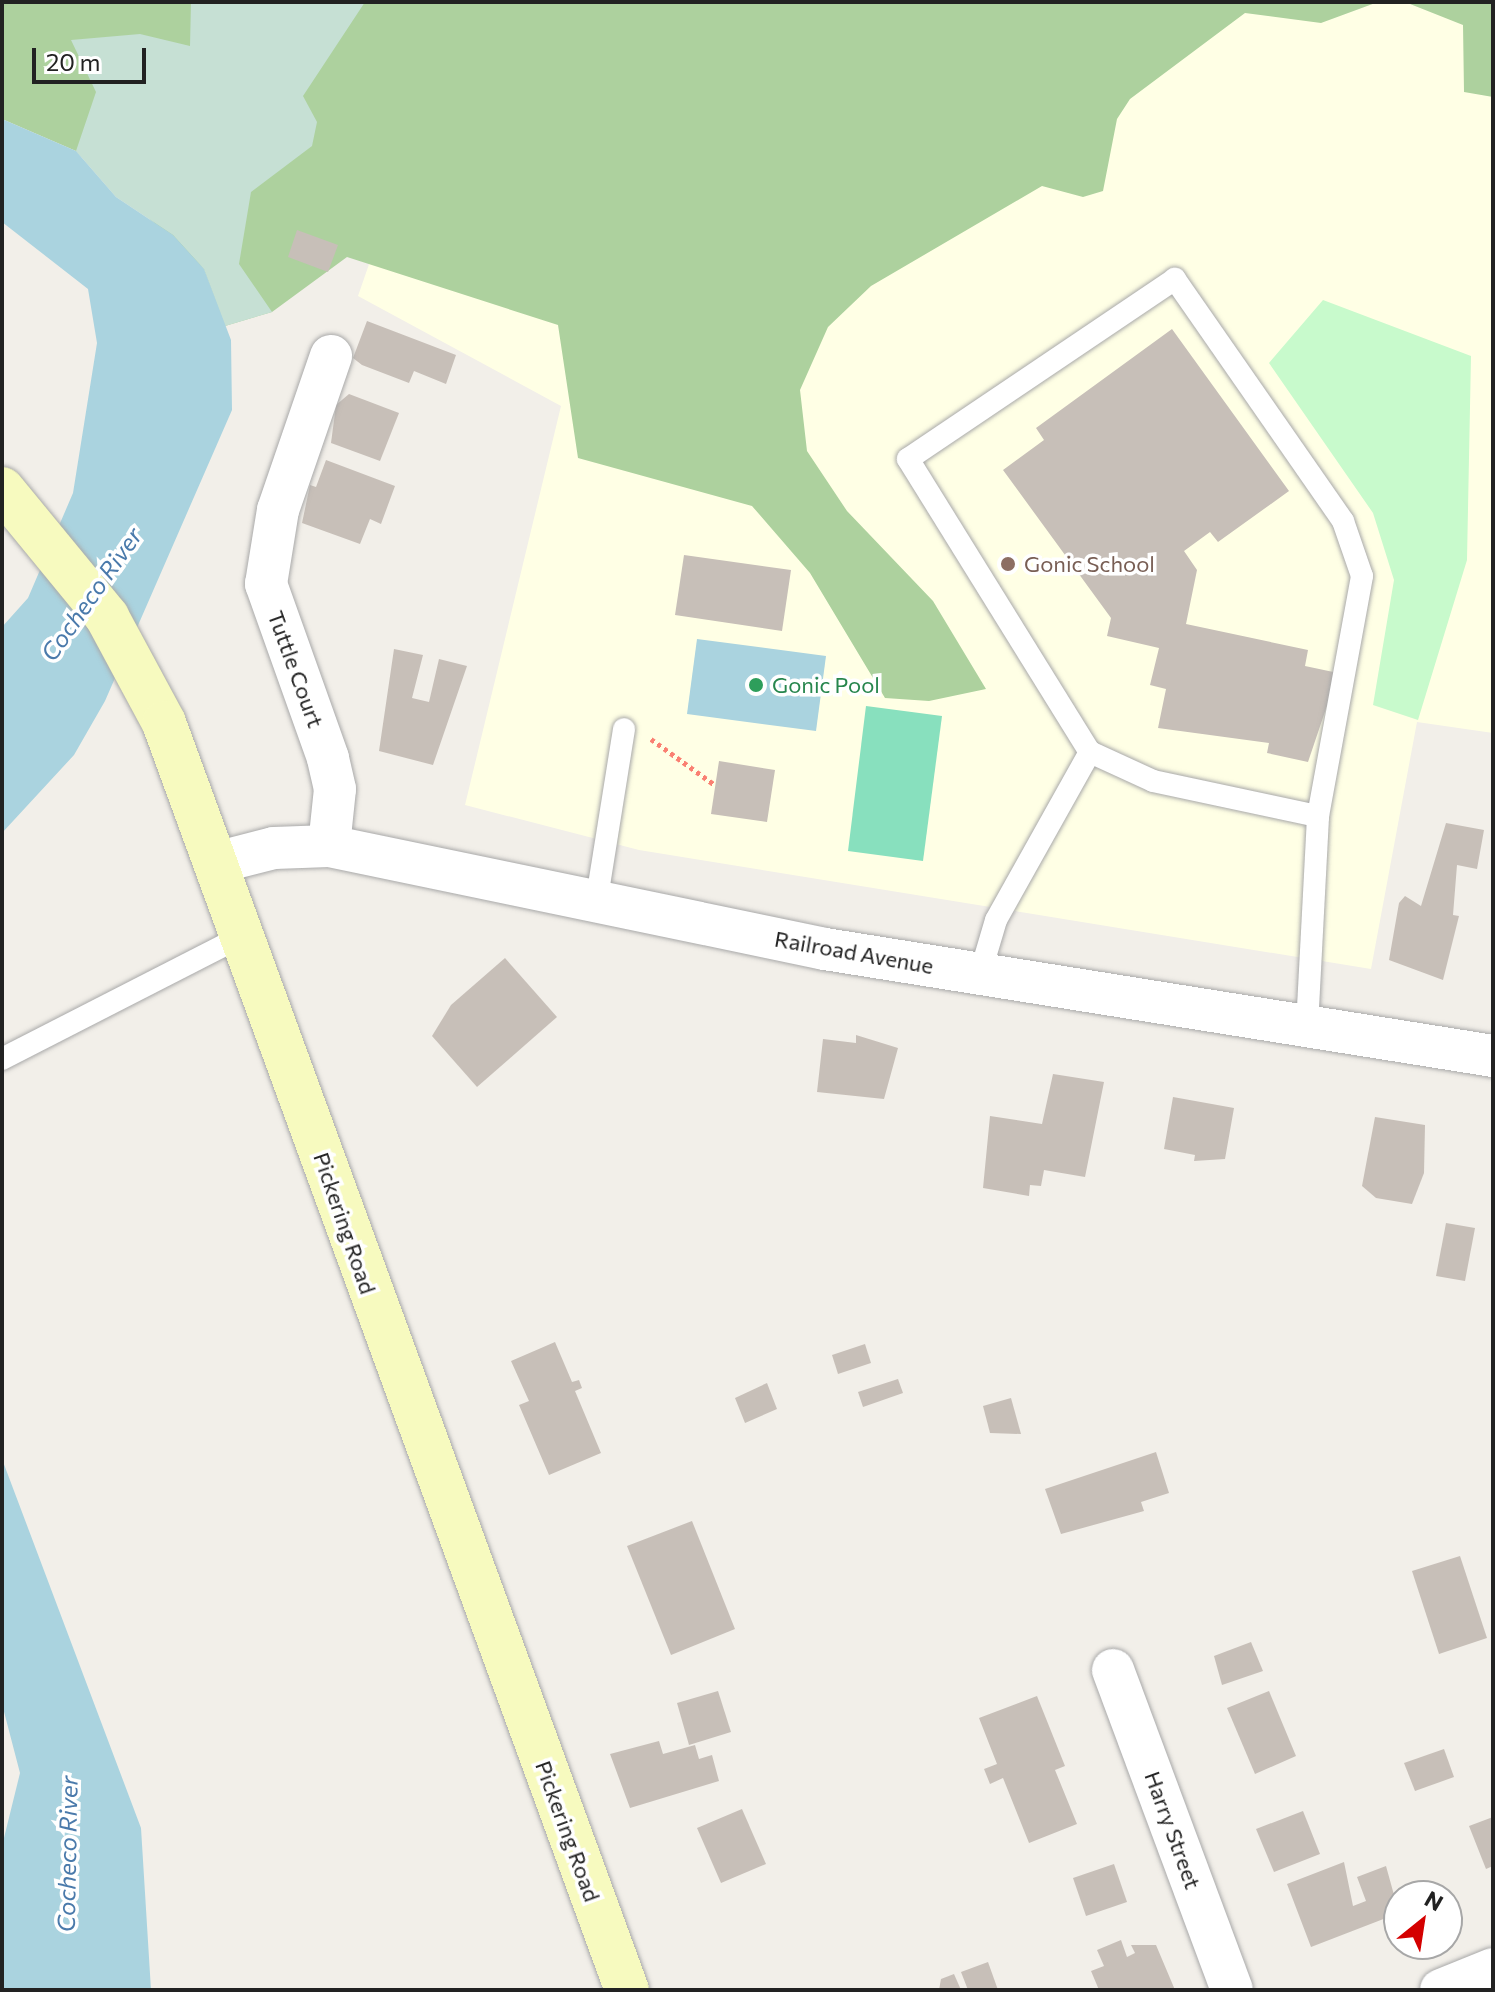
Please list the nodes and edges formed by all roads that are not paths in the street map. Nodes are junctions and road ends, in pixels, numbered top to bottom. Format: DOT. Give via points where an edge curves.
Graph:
graph roads {
  1 [pos="331,356"];
  2 [pos="2,489"];
  3 [pos="624,729"];
  4 [pos="1090,752"];
  5 [pos="1318,816"];
  6 [pos="329,846"];
  7 [pos="219,862"];
  8 [pos="596,904"];
  9 [pos="244,935"];
  10 [pos="980,974"];
  11 [pos="1307,1027"];
  12 [pos="1493,1056"];
  13 [pos="2,1059"];
  14 [pos="1113,1670"];
  15 [pos="1493,1969"];
  16 [pos="627,1990"];
  17 [pos="1232,1990"];
  18 [pos="1441,1990"];
  1 -- 6 [label="street, Tuttle Court" via="278,510 266,584 328,758 335,789"];
  2 -- 7 [label="main road, Pickering Road" via="107,617 145,684"];
  3 -- 8 [label="lane"];
  4 -- 5 [label="lane" via="1153,781"];
  4 -- 5 [label="lane" via="908,459 1175,279 1357,548 1362,576"];
  4 -- 10 [label="lane" via="996,920"];
  5 -- 11 [label="lane"];
  6 -- 7 [label="street, Railroad Avenue" via="274,848"];
  6 -- 8 [label="street, Railroad Avenue"];
  7 -- 9 [label="main road, Pickering Road"];
  8 -- 10 [label="street, Railroad Avenue"];
  9 -- 13 [label="lane"];
  9 -- 16 [label="main road, Pickering Road"];
  10 -- 11 [label="street, Railroad Avenue"];
  11 -- 12 [label="street, Railroad Avenue"];
  14 -- 17 [label="street, Harry Street"];
  15 -- 18 [label="street"];
}
